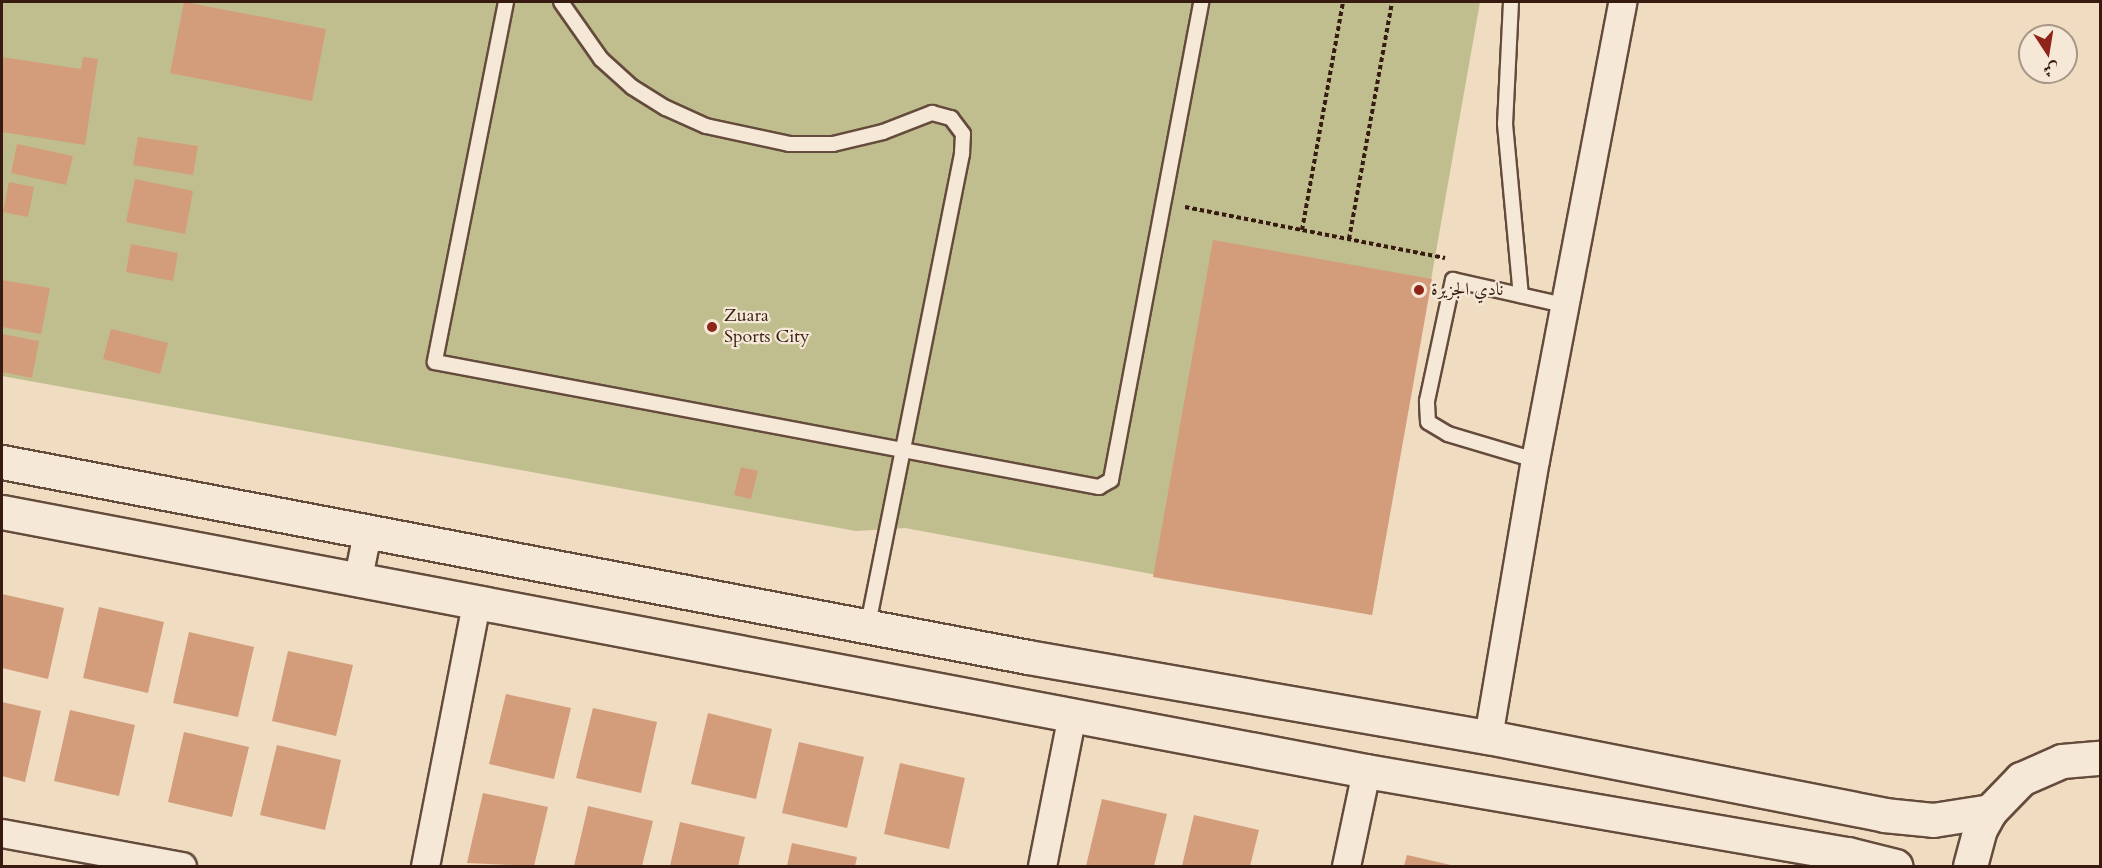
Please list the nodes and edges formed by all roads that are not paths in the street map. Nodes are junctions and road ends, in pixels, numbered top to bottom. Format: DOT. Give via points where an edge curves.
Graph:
graph roads {
  1 [pos="506,2"];
  2 [pos="561,2"];
  3 [pos="1201,2"];
  4 [pos="1511,2"];
  5 [pos="1622,2"];
  6 [pos="1521,295"];
  7 [pos="1564,304"];
  8 [pos="903,451"];
  9 [pos="1535,460"];
  10 [pos="2,462"];
  11 [pos="2,512"];
  12 [pos="367,533"];
  13 [pos="357,582"];
  14 [pos="476,603"];
  15 [pos="868,626"];
  16 [pos="1072,714"];
  17 [pos="2100,733"];
  18 [pos="1488,737"];
  19 [pos="2100,758"];
  20 [pos="2062,760"];
  21 [pos="1366,771"];
  22 [pos="1990,811"];
  23 [pos="2,833"];
  24 [pos="112,860"];
  25 [pos="182,867"];
  26 [pos="425,867"];
  27 [pos="1042,867"];
  28 [pos="1346,867"];
  29 [pos="1895,867"];
  30 [pos="1970,867"];
  1 -- 8 [label="lane" via="435,362"];
  2 -- 8 [label="lane" via="601,59 632,87 706,126 789,144 834,144 883,132 932,112 951,118 958,125 964,144"];
  3 -- 8 [label="lane" via="1111,480 1099,487"];
  4 -- 6 [label="lane" via="1505,124"];
  5 -- 7 [label="street"];
  6 -- 7 [label="lane"];
  6 -- 9 [label="lane" via="1453,280 1428,401 1428,422 1448,434"];
  7 -- 9 [label="street"];
  8 -- 15 [label="lane"];
  9 -- 18 [label="street"];
  10 -- 12 [label="street"];
  11 -- 13 [label="street"];
  12 -- 13 [label="street"];
  12 -- 15 [label="street"];
  13 -- 14 [label="street"];
  14 -- 16 [label="street"];
  14 -- 26 [label="street"];
  15 -- 18 [label="street"];
  16 -- 21 [label="street"];
  16 -- 27 [label="street"];
  17 -- 20 [label="street"];
  18 -- 22 [label="street" via="1884,815 1934,820"];
  19 -- 20 [label="street"];
  20 -- 22 [label="street" via="2021,779"];
  21 -- 28 [label="street"];
  21 -- 29 [label="street" via="1848,854"];
  22 -- 30 [label="street" via="1980,829"];
  23 -- 24 [label="street"];
  24 -- 25 [label="street"];
}
